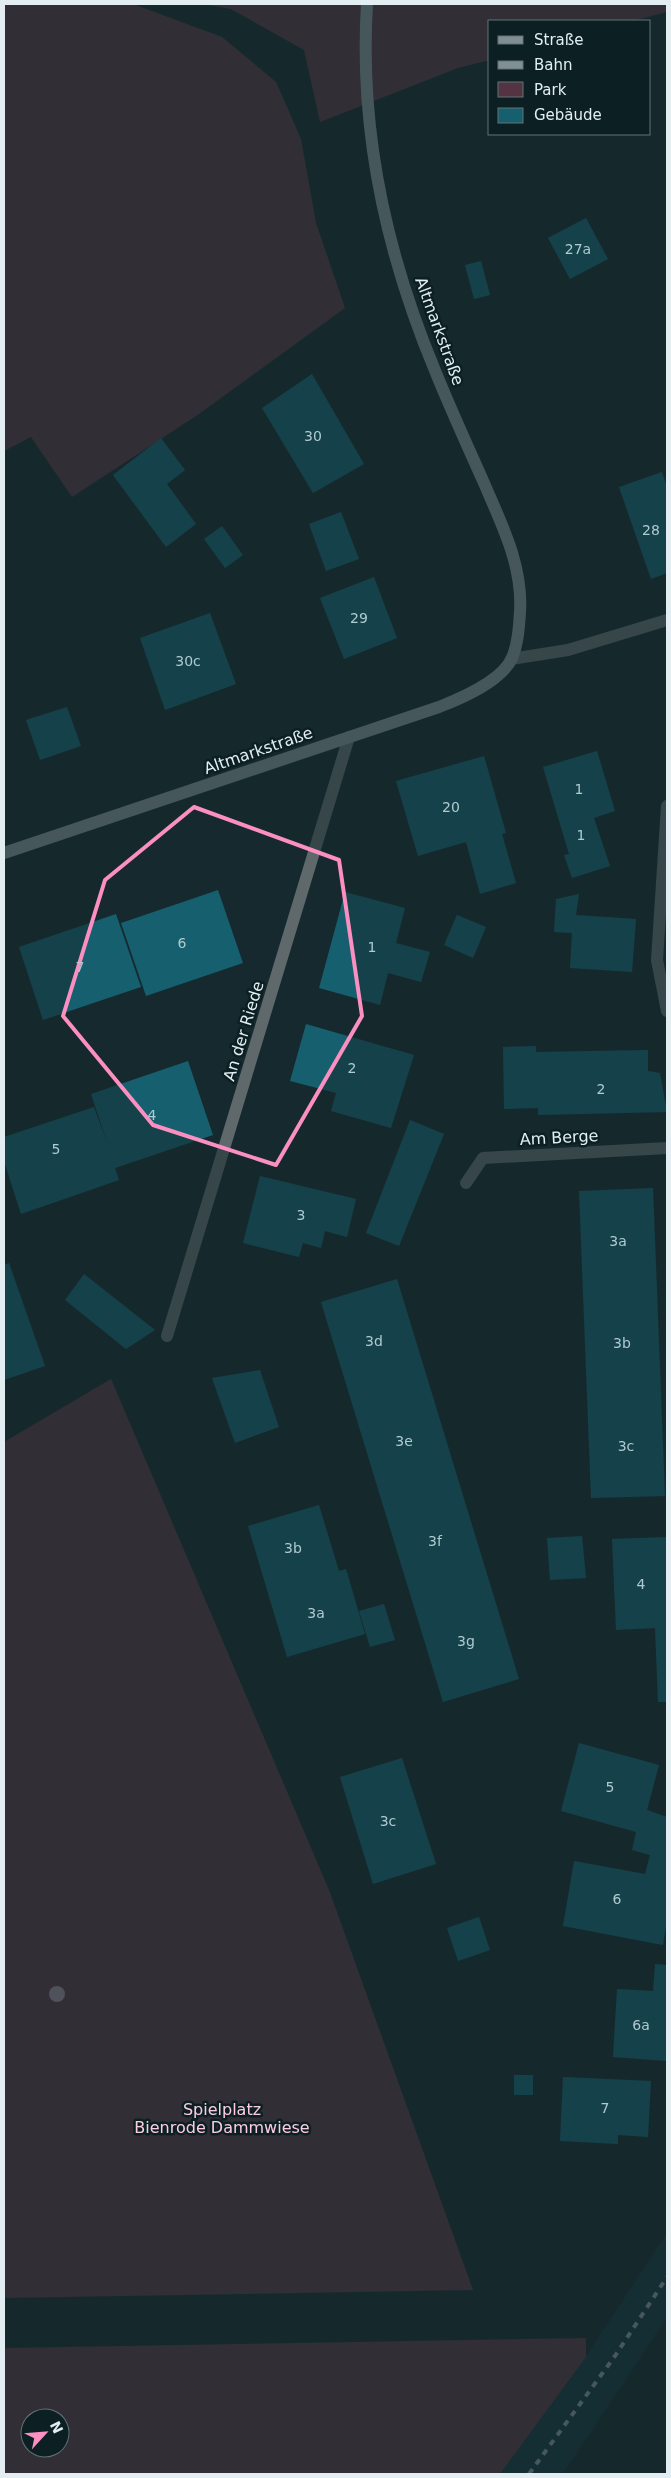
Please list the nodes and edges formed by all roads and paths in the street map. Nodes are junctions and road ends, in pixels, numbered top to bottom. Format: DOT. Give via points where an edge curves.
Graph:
graph roads {
  1 [pos="367,4"];
  2 [pos="667,620"];
  3 [pos="511,659"];
  4 [pos="349,737"];
  5 [pos="667,806"];
  6 [pos="4,853"];
  7 [pos="667,1011"];
  8 [pos="667,1148"];
  9 [pos="466,1183"];
  10 [pos="167,1336"];
  1 -- 3 [label="main road, Altmarkstraße" via="366,97 379,192 418,328 512,550 520,588 520,612 518,636"];
  2 -- 3 [label="street" via="568,650"];
  3 -- 4 [label="main road, Altmarkstraße" via="496,675 462,698"];
  4 -- 6 [label="main road, Altmarkstraße"];
  4 -- 10 [label="street, An der Riede"];
  5 -- 7 [label="street" via="657,960"];
  8 -- 9 [label="street, Am Berge" via="483,1158"];
}
